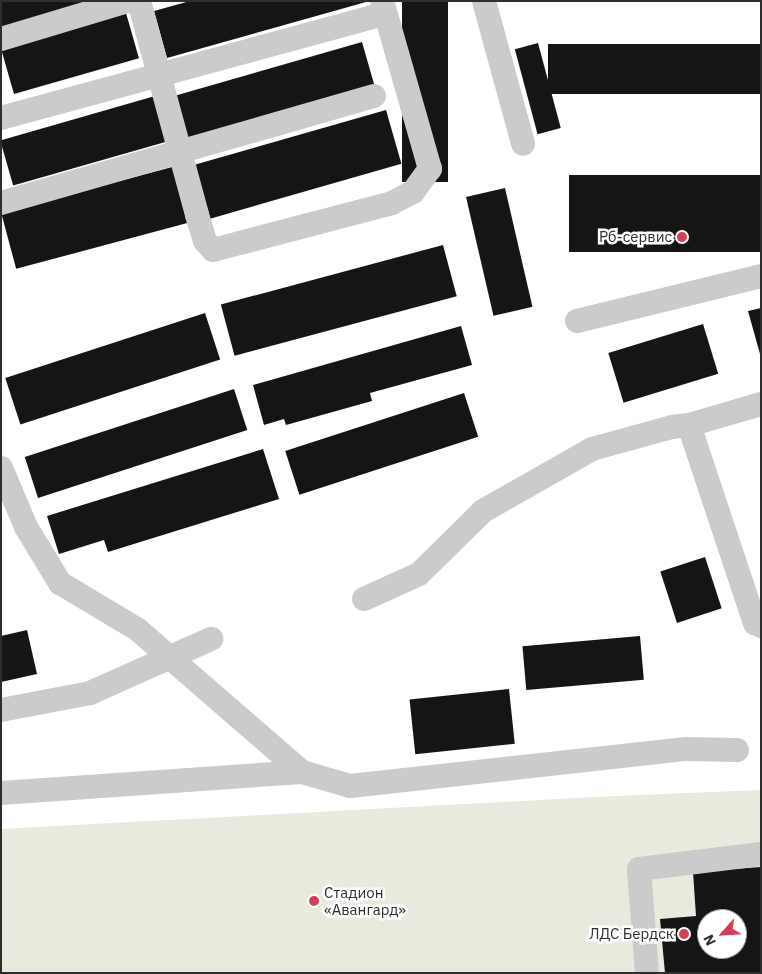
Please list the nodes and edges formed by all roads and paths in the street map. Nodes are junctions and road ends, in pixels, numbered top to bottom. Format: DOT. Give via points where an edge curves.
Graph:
graph roads {
  1 [pos="128,1"];
  2 [pos="139,1"];
  3 [pos="484,1"];
  4 [pos="383,8"];
  5 [pos="1,39"];
  6 [pos="160,74"];
  7 [pos="374,96"];
  8 [pos="1,118"];
  9 [pos="523,144"];
  10 [pos="180,152"];
  11 [pos="1,203"];
  12 [pos="761,276"];
  13 [pos="577,321"];
  14 [pos="761,404"];
  15 [pos="689,425"];
  16 [pos="1,468"];
  17 [pos="364,599"];
  18 [pos="761,626"];
  19 [pos="211,639"];
  20 [pos="169,658"];
  21 [pos="1,710"];
  22 [pos="737,750"];
  23 [pos="302,772"];
  24 [pos="1,793"];
  25 [pos="761,854"];
  26 [pos="647,973"];
  1 -- 5 [label="street"];
  2 -- 6 [label="street"];
  3 -- 9 [label="street"];
  4 -- 6 [label="street"];
  4 -- 10 [label="street" via="430,170 413,192 392,203 213,250 205,241"];
  6 -- 8 [label="street"];
  6 -- 10 [label="street"];
  7 -- 10 [label="street"];
  10 -- 11 [label="street"];
  12 -- 13 [label="street"];
  14 -- 15 [label="street"];
  15 -- 17 [label="street" via="592,448 483,511 420,574"];
  15 -- 18 [label="street" via="755,623"];
  16 -- 20 [label="street" via="26,527 60,583 137,630"];
  19 -- 20 [label="street"];
  20 -- 21 [label="street" via="90,693"];
  20 -- 23 [label="street"];
  22 -- 23 [label="street" via="686,749 350,786"];
  23 -- 24 [label="street"];
  25 -- 26 [label="street" via="639,869"];
}
